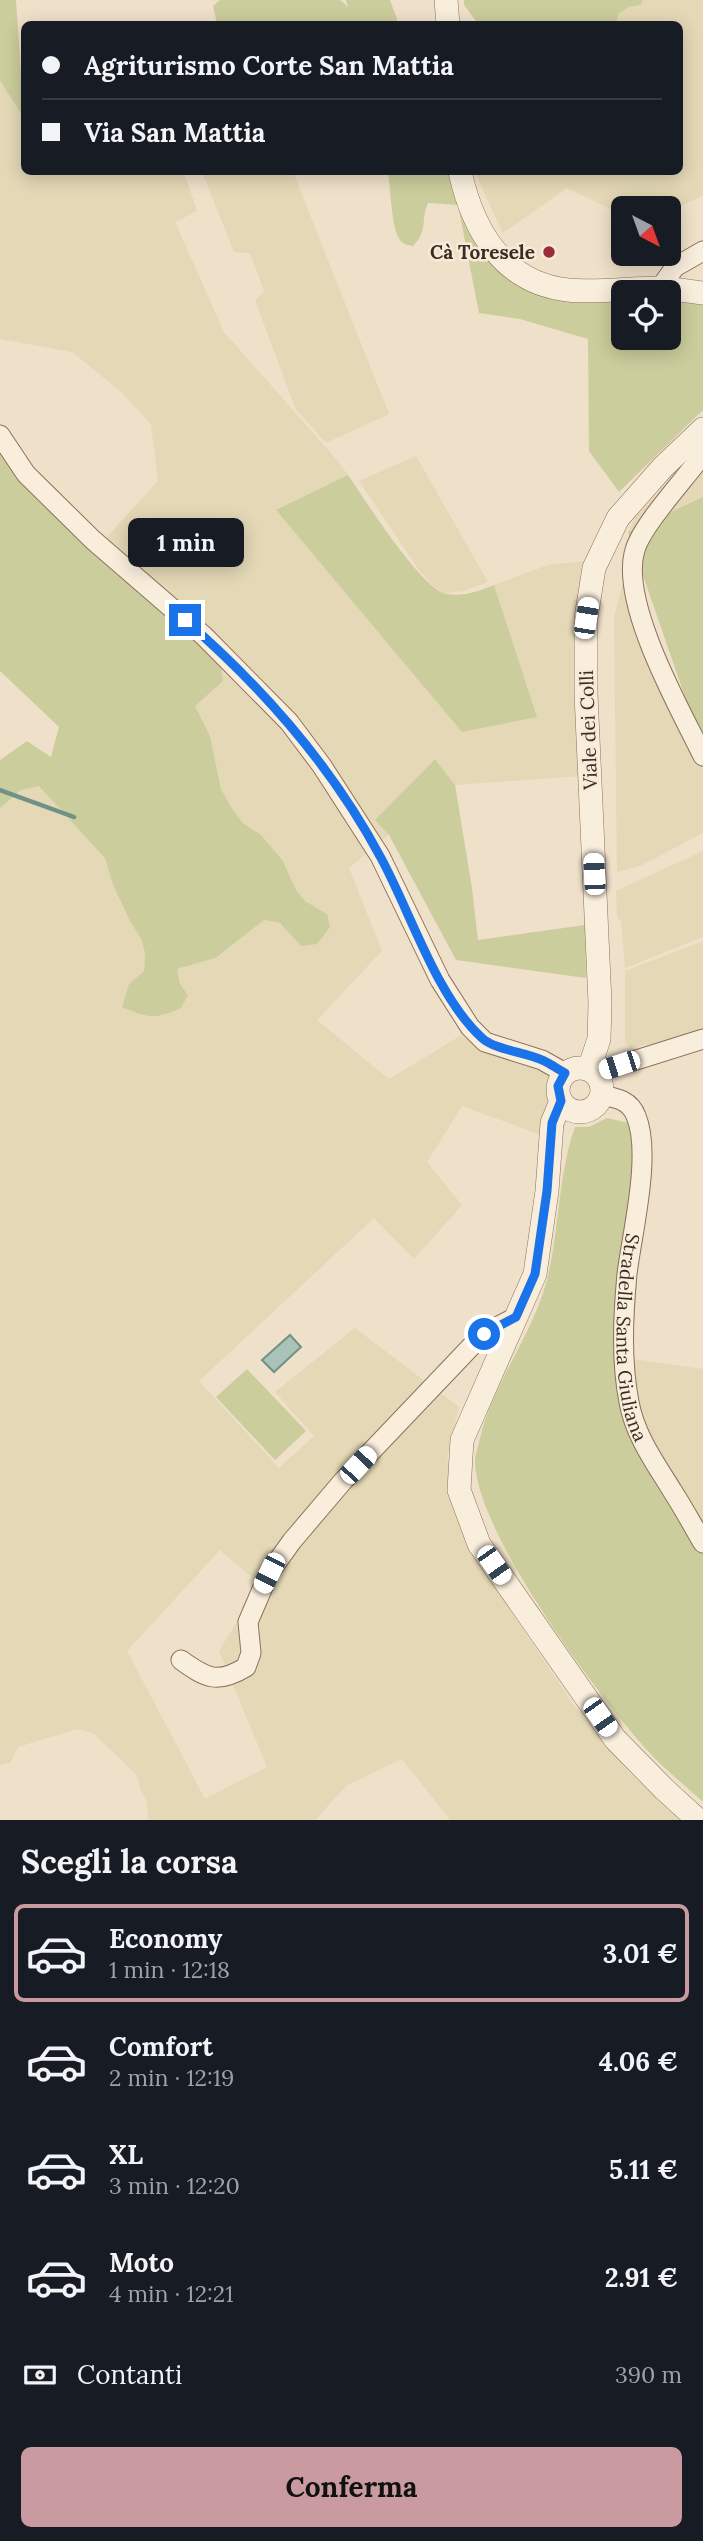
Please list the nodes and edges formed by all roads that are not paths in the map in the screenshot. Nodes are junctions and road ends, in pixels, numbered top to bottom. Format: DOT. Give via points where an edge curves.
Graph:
graph roads {
  1 [pos="446,0"];
  2 [pos="448,21"];
  3 [pos="461,175"];
  4 [pos="703,251"];
  5 [pos="666,280"];
  6 [pos="611,289"];
  7 [pos="681,290"];
  8 [pos="703,293"];
  9 [pos="703,429"];
  10 [pos="0,435"];
  11 [pos="703,454"];
  12 [pos="703,756"];
  13 [pos="703,1040"];
  14 [pos="565,1073"];
  15 [pos="595,1079"];
  16 [pos="561,1101"];
  17 [pos="516,1317"];
  18 [pos="703,1543"];
  19 [pos="181,1660"];
  20 [pos="698,1820"];
  1 -- 2 [label="street"];
  3 -- 6 [label="street" via="481,230 498,257 548,287"];
  4 -- 5 [label="street" via="676,267"];
  7 -- 8 [label="street"];
  9 -- 15 [label="street, Viale dei Colli" via="618,518 594,568 586,618 586,694 600,1003"];
  10 -- 14 [label="street" via="26,474 93,540 204,636 289,722 380,856 440,980 470,1027 485,1042 542,1060"];
  11 -- 12 [label="street" via="635,547 632,564 647,634"];
  13 -- 15 [label="street"];
  14 -- 15 [label="street" via="580,1067"];
  14 -- 16 [label="street" via="558,1086"];
  15 -- 16 [label="street" via="597,1104 589,1110 573,1111"];
  15 -- 18 [label="street, Stradella Santa Giuliana" via="636,1115 640,1139 641,1173 622,1334 629,1406 643,1444"];
  16 -- 17 [label="street" via="552,1123 535,1274"];
  17 -- 19 [label="street" via="484,1334 351,1472 292,1541 255,1602 248,1622 251,1653 247,1667 230,1677 215,1678 201,1675"];
  17 -- 20 [label="street" via="462,1440 459,1490 479,1544 615,1739"];
}
